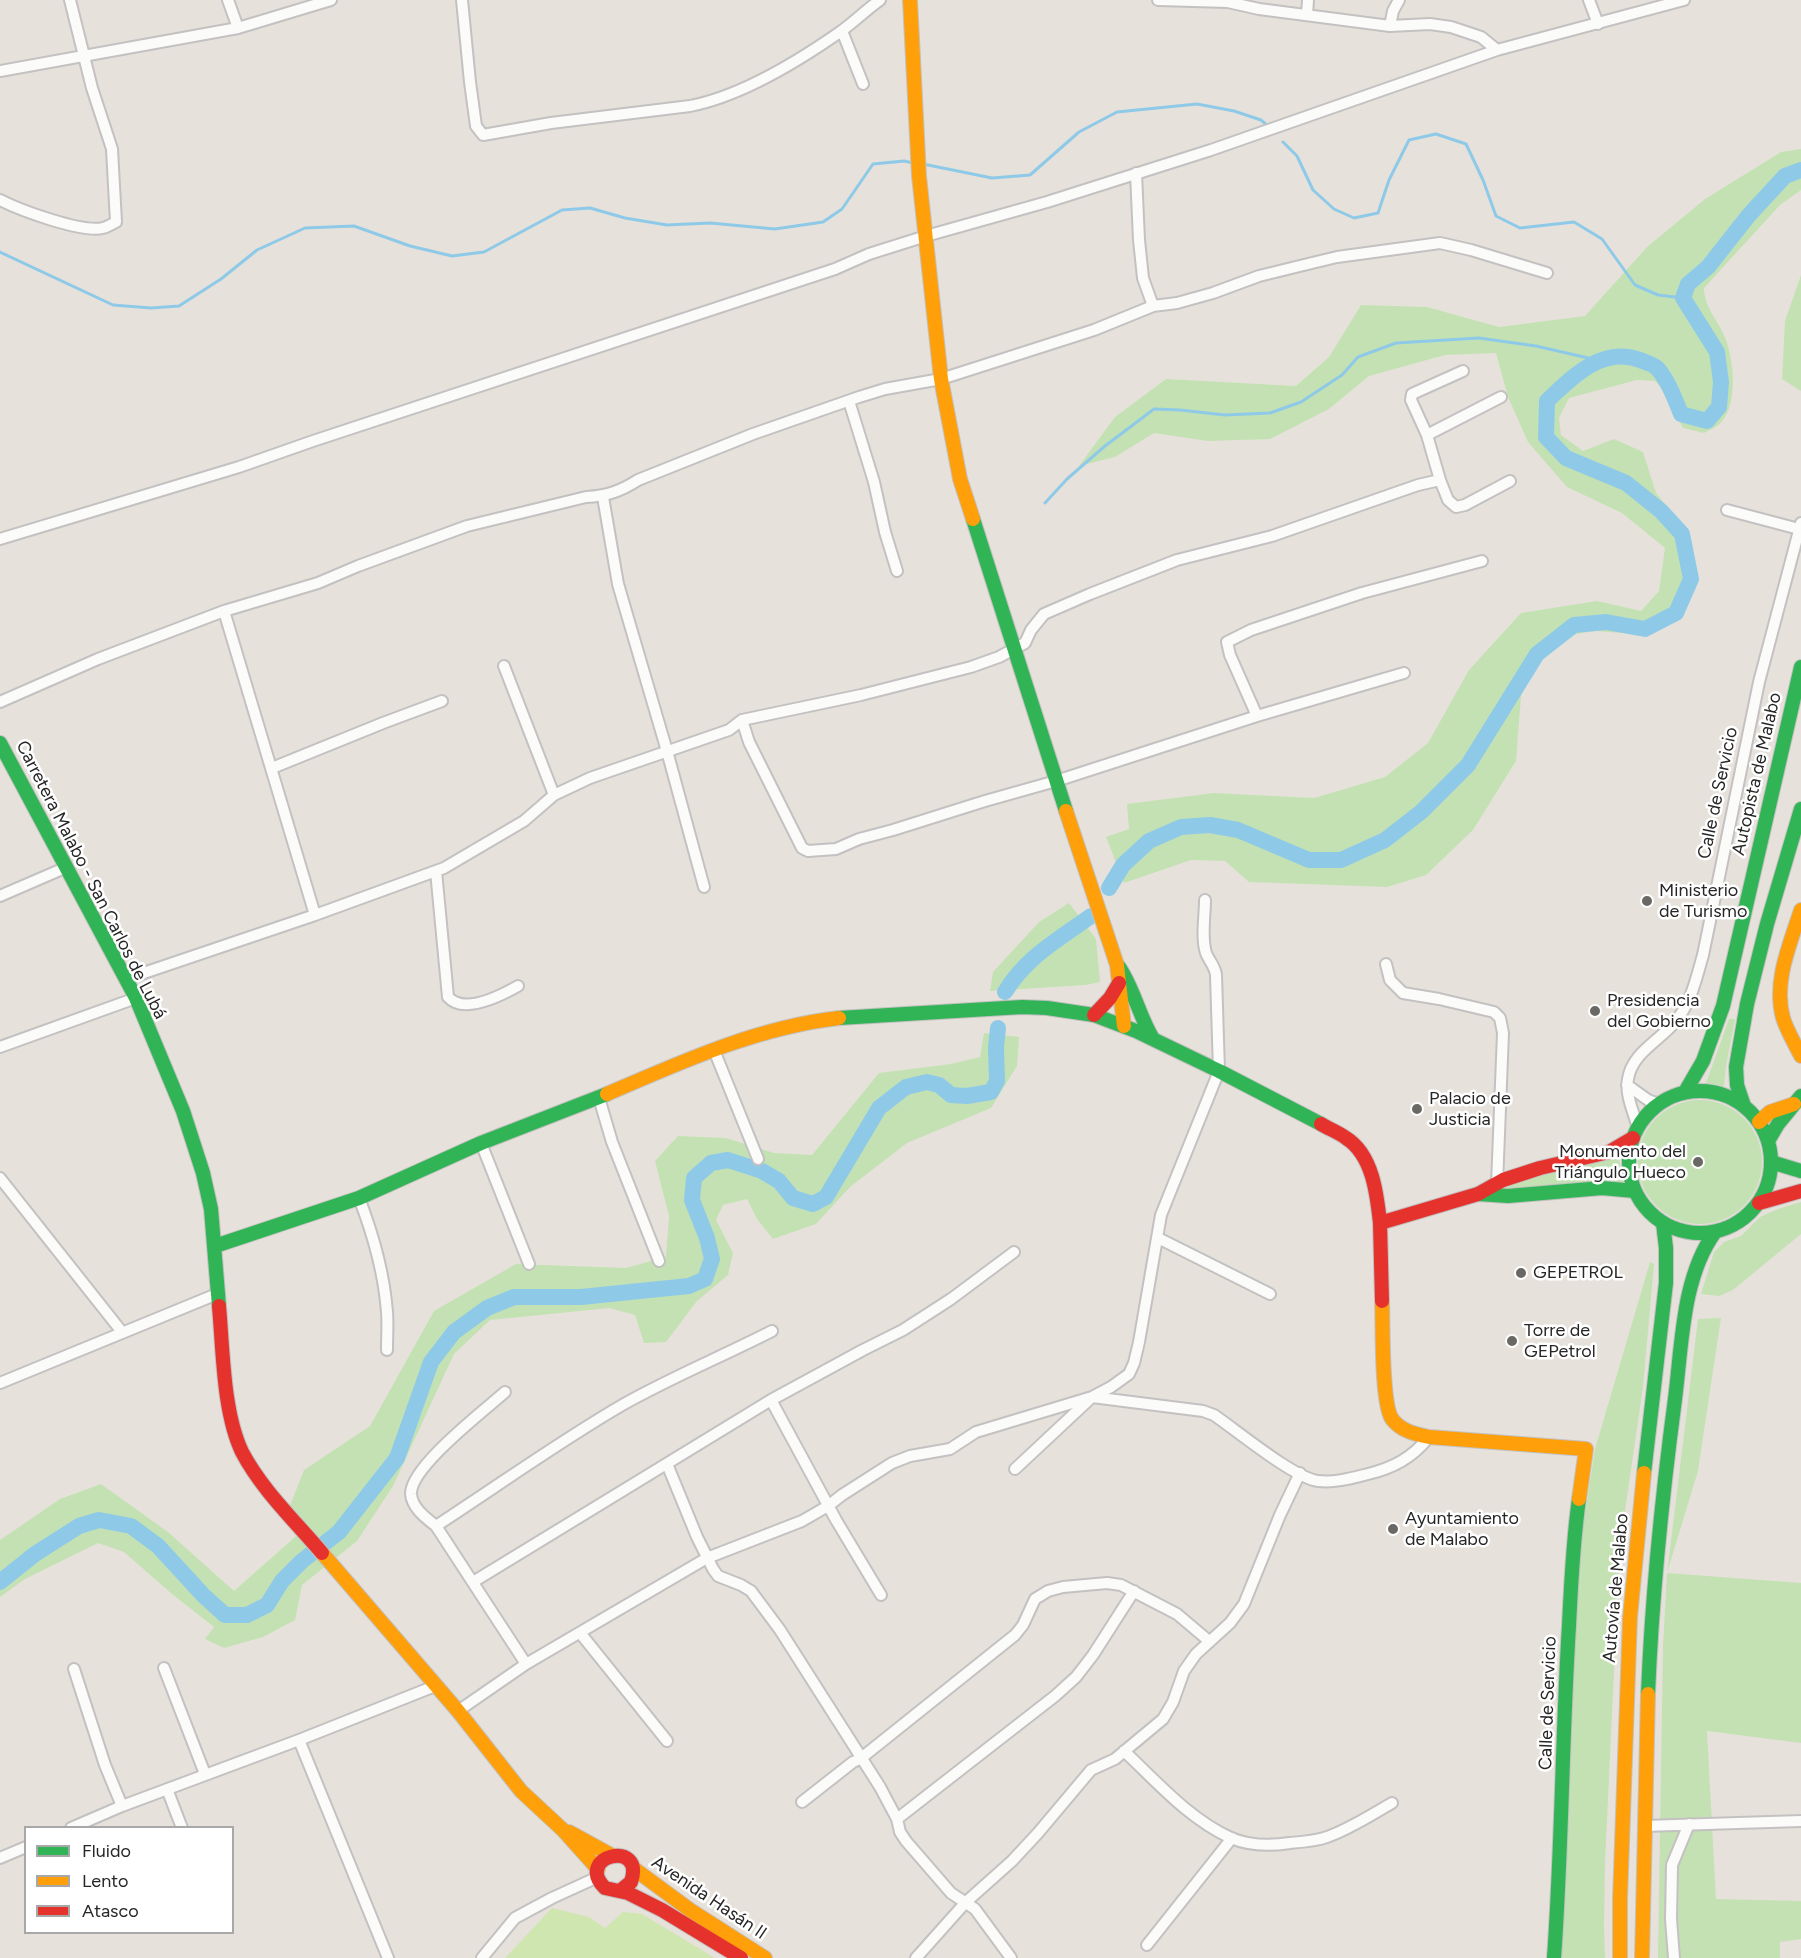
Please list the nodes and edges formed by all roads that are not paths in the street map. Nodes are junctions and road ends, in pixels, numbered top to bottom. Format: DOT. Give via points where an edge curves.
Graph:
graph roads {
  1 [pos="70,0"];
  2 [pos="228,0"];
  3 [pos="331,0"];
  4 [pos="462,0"];
  5 [pos="880,0"];
  6 [pos="910,0"];
  7 [pos="1158,0"];
  8 [pos="1308,0"];
  9 [pos="1399,0"];
  10 [pos="1588,0"];
  11 [pos="1684,0"];
  12 [pos="1307,15"];
  13 [pos="1598,24"];
  14 [pos="1390,26"];
  15 [pos="238,28"];
  16 [pos="842,31"];
  17 [pos="1497,50"];
  18 [pos="84,55"];
  19 [pos="0,71"];
  20 [pos="863,84"];
  21 [pos="1136,173"];
  22 [pos="0,200"];
  23 [pos="926,236"];
  24 [pos="1547,273"];
  25 [pos="1153,306"];
  26 [pos="1463,371"];
  27 [pos="940,379"];
  28 [pos="1502,397"];
  29 [pos="849,401"];
  30 [pos="1427,435"];
  31 [pos="1440,480"];
  32 [pos="1510,481"];
  33 [pos="603,497"];
  34 [pos="1727,510"];
  35 [pos="1800,526"];
  36 [pos="0,539"];
  37 [pos="1482,561"];
  38 [pos="897,571"];
  39 [pos="224,611"];
  40 [pos="1014,650"];
  41 [pos="504,666"];
  42 [pos="1801,667"];
  43 [pos="1404,673"];
  44 [pos="442,701"];
  45 [pos="0,702"];
  46 [pos="1257,716"];
  47 [pos="742,720"];
  48 [pos="0,743"];
  49 [pos="667,751"];
  50 [pos="272,768"];
  51 [pos="1056,781"];
  52 [pos="554,795"];
  53 [pos="1801,809"];
  54 [pos="67,867"];
  55 [pos="436,871"];
  56 [pos="704,886"];
  57 [pos="0,896"];
  58 [pos="1205,900"];
  59 [pos="1801,910"];
  60 [pos="315,915"];
  61 [pos="1386,964"];
  62 [pos="1117,965"];
  63 [pos="126,979"];
  64 [pos="1119,983"];
  65 [pos="518,986"];
  66 [pos="136,998"];
  67 [pos="1135,1001"];
  68 [pos="1094,1015"];
  69 [pos="1130,1029"];
  70 [pos="1153,1039"];
  71 [pos="0,1047"];
  72 [pos="714,1050"];
  73 [pos="1801,1056"];
  74 [pos="1219,1071"];
  75 [pos="1627,1085"];
  76 [pos="1685,1092"];
  77 [pos="599,1098"];
  78 [pos="1797,1100"];
  79 [pos="1659,1104"];
  80 [pos="1744,1106"];
  81 [pos="1759,1122"];
  82 [pos="1636,1133"];
  83 [pos="1768,1141"];
  84 [pos="481,1143"];
  85 [pos="758,1160"];
  86 [pos="1771,1162"];
  87 [pos="1801,1171"];
  88 [pos="0,1178"];
  89 [pos="1497,1184"];
  90 [pos="1635,1191"];
  91 [pos="1801,1191"];
  92 [pos="1478,1194"];
  93 [pos="359,1198"];
  94 [pos="1759,1203"];
  95 [pos="1380,1223"];
  96 [pos="1663,1223"];
  97 [pos="1715,1232"];
  98 [pos="1158,1238"];
  99 [pos="215,1246"];
  100 [pos="1014,1252"];
  101 [pos="659,1261"];
  102 [pos="529,1264"];
  103 [pos="217,1294"];
  104 [pos="1270,1294"];
  105 [pos="772,1331"];
  106 [pos="122,1332"];
  107 [pos="387,1350"];
  108 [pos="0,1383"];
  109 [pos="505,1392"];
  110 [pos="1092,1397"];
  111 [pos="771,1400"];
  112 [pos="1429,1437"];
  113 [pos="667,1464"];
  114 [pos="1015,1468"];
  115 [pos="1300,1473"];
  116 [pos="828,1506"];
  117 [pos="436,1526"];
  118 [pos="707,1558"];
  119 [pos="472,1582"];
  120 [pos="1134,1591"];
  121 [pos="881,1595"];
  122 [pos="580,1634"];
  123 [pos="1209,1641"];
  124 [pos="526,1664"];
  125 [pos="164,1668"];
  126 [pos="74,1669"];
  127 [pos="435,1686"];
  128 [pos="458,1712"];
  129 [pos="299,1740"];
  130 [pos="667,1741"];
  131 [pos="1124,1751"];
  132 [pos="860,1759"];
  133 [pos="205,1774"];
  134 [pos="167,1788"];
  135 [pos="802,1802"];
  136 [pos="1392,1803"];
  137 [pos="122,1806"];
  138 [pos="897,1819"];
  139 [pos="1801,1821"];
  140 [pos="1689,1824"];
  141 [pos="73,1826"];
  142 [pos="182,1826"];
  143 [pos="1644,1826"];
  144 [pos="563,1830"];
  145 [pos="1232,1839"];
  146 [pos="24,1848"];
  147 [pos="611,1855"];
  148 [pos="0,1858"];
  149 [pos="633,1868"];
  150 [pos="598,1873"];
  151 [pos="620,1891"];
  152 [pos="966,1902"];
  153 [pos="1147,1945"];
  154 [pos="388,1958"];
  155 [pos="482,1958"];
  156 [pos="741,1958"];
  157 [pos="765,1958"];
  158 [pos="916,1958"];
  159 [pos="1011,1958"];
  160 [pos="1554,1958"];
  161 [pos="1620,1958"];
  162 [pos="1642,1958"];
  163 [pos="1674,1958"];
  1 -- 18 [label="street"];
  2 -- 15 [label="street"];
  3 -- 15 [label="street"];
  4 -- 16 [label="street" via="473,104 483,135 712,102 773,74"];
  5 -- 16 [label="street"];
  6 -- 23 [label="main road"];
  7 -- 12 [label="street" via="1228,2"];
  8 -- 12 [label="street"];
  9 -- 14 [label="street"];
  10 -- 13 [label="street"];
  11 -- 13 [label="street"];
  12 -- 14 [label="street"];
  13 -- 17 [label="street"];
  14 -- 17 [label="street" via="1451,27 1481,37"];
  15 -- 18 [label="street"];
  16 -- 20 [label="street"];
  17 -- 21 [label="street"];
  18 -- 19 [label="street"];
  18 -- 22 [label="street" via="112,149 116,222 102,228 80,226"];
  21 -- 23 [label="street"];
  21 -- 25 [label="street" via="1143,278"];
  23 -- 27 [label="main road"];
  23 -- 36 [label="street" via="239,467"];
  24 -- 25 [label="street" via="1440,243 1312,262 1177,303"];
  25 -- 27 [label="street" via="1094,330"];
  26 -- 30 [label="street" via="1412,394 1411,400"];
  27 -- 29 [label="street" via="885,389"];
  27 -- 40 [label="main road" via="960,479"];
  28 -- 30 [label="street"];
  29 -- 33 [label="street" via="753,434"];
  29 -- 38 [label="street"];
  30 -- 31 [label="street"];
  31 -- 32 [label="street" via="1448,500 1456,507"];
  31 -- 40 [label="street" via="1272,536 1177,560 1090,594 1044,614 1025,643"];
  33 -- 39 [label="street" via="578,499 467,526 318,583"];
  33 -- 49 [label="street" via="618,584"];
  34 -- 35 [label="street"];
  35 -- 75 [label="street, Calle de Servicio" via="1759,682 1694,986 1675,1022 1637,1057"];
  37 -- 46 [label="street" via="1362,593 1251,630 1227,642"];
  39 -- 45 [label="street" via="98,658"];
  39 -- 50 [label="street"];
  40 -- 47 [label="street" via="971,667 906,684"];
  40 -- 51 [label="main road"];
  41 -- 52 [label="street"];
  42 -- 76 [label="main road, Autopista de Malabo" via="1723,1006 1708,1053"];
  43 -- 46 [label="street"];
  44 -- 50 [label="street"];
  46 -- 51 [label="street"];
  47 -- 49 [label="street" via="729,730"];
  47 -- 51 [label="street" via="801,848 808,851 836,849"];
  48 -- 54 [label="main road, Carretera Malabo - San Carlos de Lubá"];
  49 -- 52 [label="street"];
  49 -- 56 [label="street"];
  50 -- 60 [label="street"];
  51 -- 62 [label="main road"];
  52 -- 55 [label="street" via="524,821"];
  53 -- 80 [label="main road" via="1747,1004 1736,1067"];
  54 -- 57 [label="street"];
  54 -- 63 [label="main road, Carretera Malabo - San Carlos de Lubá"];
  55 -- 60 [label="street"];
  55 -- 65 [label="street" via="448,997 455,1002 481,1002 498,998"];
  58 -- 74 [label="street" via="1206,953 1216,975"];
  59 -- 73 [label="main road" via="1781,990 1783,1017"];
  60 -- 63 [label="street"];
  61 -- 89 [label="street" via="1390,980 1403,993 1494,1012 1500,1018 1503,1033"];
  62 -- 64 [label="main road"];
  62 -- 67 [label="main road"];
  63 -- 66 [label="main road, Carretera Malabo - San Carlos de Lubá"];
  64 -- 68 [label="main road"];
  64 -- 69 [label="main road"];
  66 -- 71 [label="street"];
  66 -- 99 [label="main road, Carretera Malabo - San Carlos de Lubá" via="183,1111 203,1173"];
  67 -- 69 [label="main road"];
  67 -- 70 [label="main road"];
  68 -- 69 [label="main road"];
  68 -- 72 [label="main road" via="1022,1007 848,1017 792,1025"];
  69 -- 70 [label="main road"];
  70 -- 74 [label="main road"];
  72 -- 77 [label="main road"];
  72 -- 85 [label="street"];
  74 -- 95 [label="main road" via="1354,1143 1375,1187"];
  74 -- 98 [label="street" via="1161,1215"];
  75 -- 79 [label="street"];
  75 -- 82 [label="street"];
  76 -- 79 [label="main road"];
  76 -- 80 [label="main road" via="1710,1091"];
  77 -- 84 [label="main road"];
  77 -- 101 [label="street"];
  78 -- 81 [label="main road" via="1765,1114"];
  78 -- 83 [label="main road"];
  79 -- 82 [label="main road"];
  80 -- 81 [label="main road"];
  81 -- 83 [label="main road"];
  82 -- 89 [label="main road" via="1609,1152 1540,1168"];
  82 -- 90 [label="main road" via="1629,1159"];
  83 -- 86 [label="main road"];
  84 -- 93 [label="main road"];
  84 -- 102 [label="street"];
  86 -- 87 [label="main road"];
  86 -- 94 [label="main road" via="1768,1184"];
  88 -- 106 [label="street"];
  89 -- 92 [label="main road"];
  90 -- 92 [label="main road" via="1602,1188 1516,1196"];
  90 -- 96 [label="main road"];
  91 -- 94 [label="main road"];
  92 -- 95 [label="main road"];
  93 -- 99 [label="main road"];
  93 -- 107 [label="street" via="380,1268 387,1312"];
  94 -- 97 [label="main road" via="1744,1219"];
  95 -- 112 [label="main road" via="1387,1408 1404,1430"];
  96 -- 97 [label="main road" via="1683,1232"];
  96 -- 161 [label="main road, Autovía de Malabo" via="1666,1283 1630,1617"];
  97 -- 143 [label="main road, Autovía de Malabo" via="1700,1254 1689,1296 1665,1476 1651,1616"];
  98 -- 104 [label="street"];
  98 -- 110 [label="street" via="1134,1363 1123,1379"];
  99 -- 103 [label="main road, Carretera Malabo - San Carlos de Lubá"];
  100 -- 111 [label="street" via="909,1326"];
  103 -- 106 [label="street"];
  103 -- 127 [label="main road, Carretera Malabo - San Carlos de Lubá" via="228,1407 253,1470"];
  105 -- 117 [label="street" via="624,1404"];
  106 -- 108 [label="street"];
  109 -- 117 [label="street" via="434,1455 413,1485 414,1502"];
  110 -- 114 [label="street"];
  110 -- 115 [label="street" via="1214,1415"];
  110 -- 116 [label="street" via="976,1432 950,1449 901,1459"];
  111 -- 113 [label="street"];
  111 -- 116 [label="street"];
  112 -- 115 [label="street" via="1409,1458 1383,1470 1330,1481 1316,1481"];
  112 -- 160 [label="main road, Calle de Servicio" via="1586,1449 1574,1536"];
  113 -- 118 [label="street"];
  113 -- 119 [label="street"];
  115 -- 123 [label="street" via="1244,1604"];
  116 -- 118 [label="street" via="787,1528"];
  116 -- 121 [label="street"];
  117 -- 119 [label="street"];
  118 -- 122 [label="street"];
  118 -- 132 [label="street" via="718,1576 752,1591"];
  119 -- 124 [label="street"];
  120 -- 123 [label="street" via="1177,1614"];
  120 -- 132 [label="street" via="1107,1583 1048,1591 1035,1599 1015,1635"];
  120 -- 138 [label="street" via="1076,1677"];
  122 -- 124 [label="street"];
  122 -- 130 [label="street"];
  123 -- 131 [label="street" via="1184,1671 1163,1719"];
  124 -- 128 [label="street"];
  125 -- 133 [label="street"];
  126 -- 137 [label="street"];
  127 -- 128 [label="main road"];
  127 -- 129 [label="street"];
  128 -- 144 [label="main road" via="521,1791"];
  129 -- 133 [label="street"];
  129 -- 154 [label="street"];
  131 -- 145 [label="street" via="1174,1799"];
  131 -- 152 [label="street" via="1091,1770 1025,1847"];
  132 -- 135 [label="street"];
  132 -- 138 [label="street"];
  133 -- 134 [label="street"];
  134 -- 137 [label="street"];
  134 -- 142 [label="street"];
  136 -- 145 [label="street" via="1326,1838 1273,1845"];
  137 -- 141 [label="street"];
  138 -- 152 [label="street" via="906,1841 951,1893"];
  139 -- 140 [label="street"];
  140 -- 143 [label="street"];
  140 -- 163 [label="street" via="1672,1864"];
  143 -- 162 [label="main road, Autovía de Malabo"];
  144 -- 147 [label="main road"];
  144 -- 150 [label="main road"];
  145 -- 153 [label="street"];
  146 -- 148 [label="street"];
  147 -- 149 [label="main road" via="627,1858"];
  147 -- 150 [label="main road" via="601,1862"];
  149 -- 151 [label="main road" via="632,1880"];
  149 -- 157 [label="main road, Avenida Hasán II"];
  150 -- 151 [label="main road" via="608,1890"];
  150 -- 155 [label="street" via="515,1918"];
  151 -- 156 [label="main road, Avenida Hasán II" via="652,1905"];
  152 -- 158 [label="street"];
  152 -- 159 [label="street"];
}
